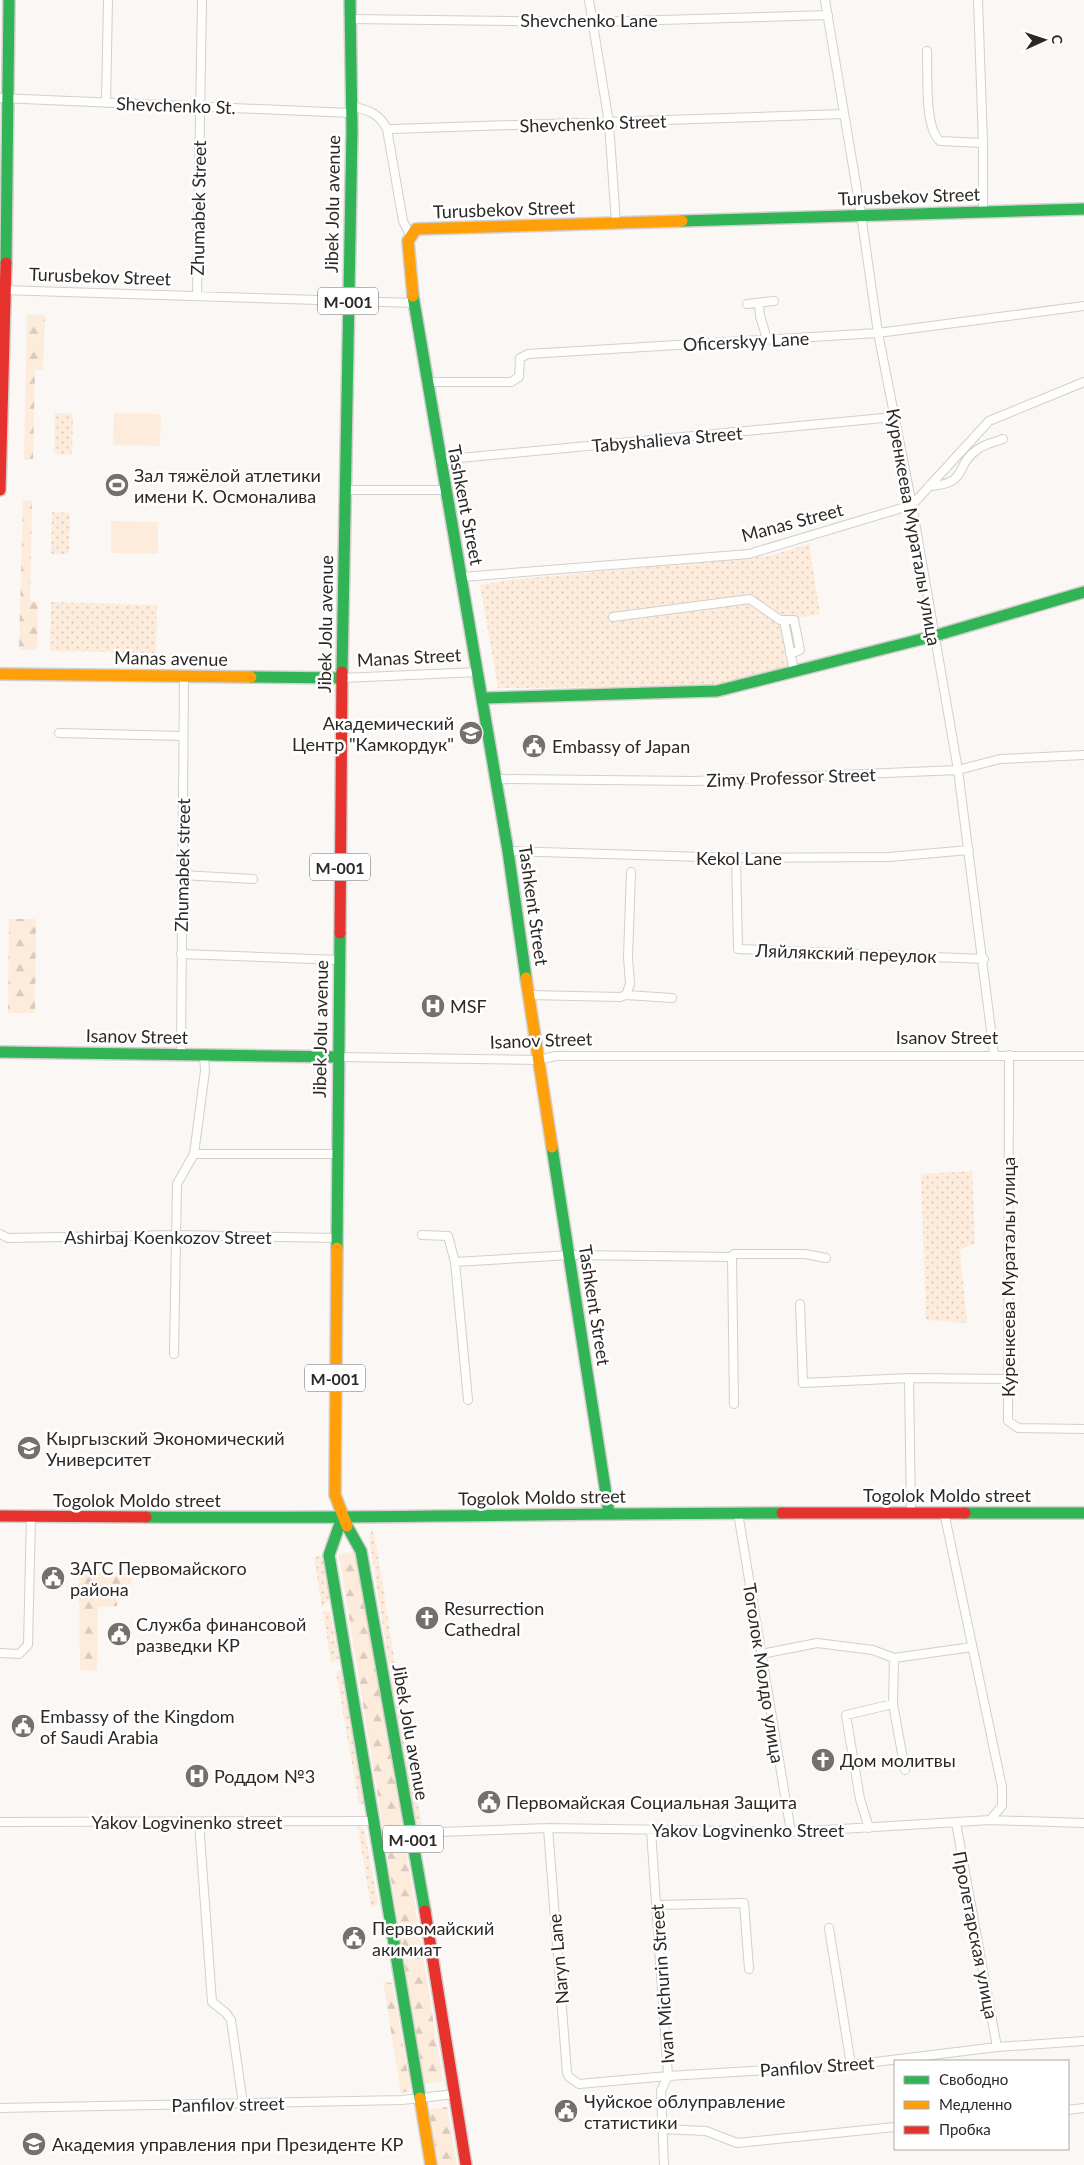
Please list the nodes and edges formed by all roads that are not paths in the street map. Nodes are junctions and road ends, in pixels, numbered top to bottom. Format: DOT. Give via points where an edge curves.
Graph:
graph roads {
  1 [pos="9,0"];
  2 [pos="108,0"];
  3 [pos="202,0"];
  4 [pos="350,0"];
  5 [pos="589,0"];
  6 [pos="825,0"];
  7 [pos="978,0"];
  8 [pos="828,15"];
  9 [pos="351,19"];
  10 [pos="592,22"];
  11 [pos="927,51"];
  12 [pos="4,98"];
  13 [pos="106,102"];
  14 [pos="200,106"];
  15 [pos="351,109"];
  16 [pos="844,114"];
  17 [pos="608,122"];
  18 [pos="387,129"];
  19 [pos="983,143"];
  20 [pos="1084,209"];
  21 [pos="983,211"];
  22 [pos="861,214"];
  23 [pos="616,223"];
  24 [pos="410,235"];
  25 [pos="3,290"];
  26 [pos="197,296"];
  27 [pos="774,301"];
  28 [pos="348,302"];
  29 [pos="759,302"];
  30 [pos="414,303"];
  31 [pos="747,304"];
  32 [pos="1084,306"];
  33 [pos="878,333"];
  34 [pos="767,339"];
  35 [pos="426,382"];
  36 [pos="1084,382"];
  37 [pos="894,417"];
  38 [pos="1004,439"];
  39 [pos="440,460"];
  40 [pos="929,486"];
  41 [pos="0,490"];
  42 [pos="344,490"];
  43 [pos="445,490"];
  44 [pos="912,505"];
  45 [pos="462,577"];
  46 [pos="1084,592"];
  47 [pos="612,617"];
  48 [pos="934,636"];
  49 [pos="794,671"];
  50 [pos="479,672"];
  51 [pos="0,674"];
  52 [pos="184,676"];
  53 [pos="342,678"];
  54 [pos="484,698"];
  55 [pos="58,733"];
  56 [pos="183,736"];
  57 [pos="1084,755"];
  58 [pos="958,770"];
  59 [pos="497,779"];
  60 [pos="969,850"];
  61 [pos="508,851"];
  62 [pos="736,858"];
  63 [pos="631,872"];
  64 [pos="182,875"];
  65 [pos="253,879"];
  66 [pos="181,954"];
  67 [pos="984,958"];
  68 [pos="338,960"];
  69 [pos="529,995"];
  70 [pos="626,995"];
  71 [pos="672,998"];
  72 [pos="0,1052"];
  73 [pos="181,1053"];
  74 [pos="204,1054"];
  75 [pos="994,1054"];
  76 [pos="1009,1055"];
  77 [pos="1084,1056"];
  78 [pos="337,1057"];
  79 [pos="538,1060"];
  80 [pos="194,1154"];
  81 [pos="337,1154"];
  82 [pos="0,1234"];
  83 [pos="422,1235"];
  84 [pos="175,1236"];
  85 [pos="336,1238"];
  86 [pos="570,1255"];
  87 [pos="732,1257"];
  88 [pos="826,1258"];
  89 [pos="455,1262"];
  90 [pos="800,1304"];
  91 [pos="174,1354"];
  92 [pos="909,1378"];
  93 [pos="1007,1379"];
  94 [pos="468,1400"];
  95 [pos="734,1404"];
  96 [pos="1084,1429"];
  97 [pos="911,1512"];
  98 [pos="944,1512"];
  99 [pos="609,1513"];
  100 [pos="738,1513"];
  101 [pos="1084,1513"];
  102 [pos="0,1516"];
  103 [pos="32,1516"];
  104 [pos="342,1518"];
  105 [pos="972,1647"];
  106 [pos="0,1653"];
  107 [pos="761,1654"];
  108 [pos="894,1658"];
  109 [pos="893,1704"];
  110 [pos="905,1770"];
  111 [pos="990,1820"];
  112 [pos="374,1821"];
  113 [pos="0,1822"];
  114 [pos="199,1822"];
  115 [pos="956,1823"];
  116 [pos="1084,1823"];
  117 [pos="548,1828"];
  118 [pos="868,1828"];
  119 [pos="651,1831"];
  120 [pos="791,1832"];
  121 [pos="412,1833"];
  122 [pos="657,1905"];
  123 [pos="829,1928"];
  124 [pos="749,1969"];
  125 [pos="1084,2041"];
  126 [pos="997,2047"];
  127 [pos="851,2064"];
  128 [pos="668,2076"];
  129 [pos="579,2084"];
  130 [pos="455,2094"];
  131 [pos="419,2098"];
  132 [pos="243,2104"];
  133 [pos="0,2108"];
  134 [pos="1084,2108"];
  135 [pos="1069,2110"];
  136 [pos="894,2127"];
  137 [pos="662,2129"];
  138 [pos="431,2165"];
  139 [pos="466,2165"];
  140 [pos="664,2165"];
  1 -- 12 [label="main road"];
  2 -- 13 [label="street"];
  3 -- 14 [label="street, Zhumabek Street"];
  4 -- 9 [label="main road, Jibek Jolu avenue / М-001"];
  5 -- 10 [label="street"];
  6 -- 8 [label="street, Куренкеева Мураталы улица"];
  7 -- 19 [label="street"];
  8 -- 10 [label="street, Shevchenko Lane"];
  8 -- 16 [label="street, Куренкеева Мураталы улица"];
  9 -- 10 [label="street, Shevchenko Lane"];
  9 -- 15 [label="main road, Jibek Jolu avenue / М-001"];
  10 -- 17 [label="street"];
  11 -- 19 [label="street" via="930,126 936,138 940,141"];
  12 -- 13 [label="street, Shevchenko St."];
  12 -- 25 [label="main road"];
  13 -- 14 [label="street, Shevchenko St."];
  14 -- 15 [label="street, Shevchenko St."];
  14 -- 26 [label="street, Zhumabek Street"];
  15 -- 18 [label="street" via="375,114"];
  15 -- 28 [label="main road, Jibek Jolu avenue / М-001"];
  16 -- 17 [label="street, Shevchenko Street"];
  16 -- 22 [label="street, Куренкеева Мураталы улица"];
  17 -- 18 [label="street, Shevchenko Street"];
  17 -- 23 [label="street"];
  18 -- 24 [label="street" via="403,221"];
  19 -- 21 [label="street"];
  20 -- 21 [label="main road, Turusbekov Street"];
  21 -- 22 [label="main road, Turusbekov Street"];
  22 -- 23 [label="main road, Turusbekov Street"];
  22 -- 33 [label="street, Куренкеева Мураталы улица"];
  23 -- 24 [label="main road, Turusbekov Street" via="416,229"];
  24 -- 30 [label="main road"];
  25 -- 26 [label="street, Turusbekov Street"];
  25 -- 41 [label="main road"];
  26 -- 28 [label="street, Turusbekov Street"];
  27 -- 29 [label="street"];
  28 -- 30 [label="street, Turusbekov Street"];
  28 -- 42 [label="main road, Jibek Jolu avenue / М-001"];
  29 -- 31 [label="street"];
  29 -- 34 [label="street"];
  30 -- 35 [label="main road, Tashkent Street"];
  32 -- 33 [label="street, Oficerskyy Lane"];
  33 -- 34 [label="street, Oficerskyy Lane"];
  33 -- 37 [label="street, Куренкеева Мураталы улица"];
  34 -- 35 [label="street, Oficerskyy Lane" via="528,354 520,358 519,377 511,382"];
  35 -- 39 [label="main road, Tashkent Street"];
  36 -- 40 [label="street" via="989,421"];
  37 -- 39 [label="street, Tabyshalieva Street"];
  37 -- 44 [label="street, Куренкеева Мураталы улица"];
  38 -- 40 [label="street" via="979,448 953,482"];
  39 -- 43 [label="main road, Tashkent Street"];
  40 -- 44 [label="street"];
  42 -- 43 [label="street"];
  42 -- 53 [label="main road, Jibek Jolu avenue / М-001"];
  43 -- 45 [label="main road, Tashkent Street"];
  44 -- 45 [label="street, Manas Street" via="749,554"];
  44 -- 48 [label="street, Куренкеева Мураталы улица"];
  45 -- 50 [label="main road, Tashkent Street"];
  46 -- 48 [label="main road"];
  47 -- 49 [label="street" via="750,599 784,621"];
  48 -- 49 [label="main road"];
  48 -- 58 [label="street, Куренкеева Мураталы улица"];
  49 -- 54 [label="main road" via="717,691"];
  50 -- 53 [label="street, Manas Street"];
  50 -- 54 [label="main road, Tashkent Street"];
  51 -- 52 [label="main road, Manas avenue"];
  52 -- 53 [label="main road, Manas avenue"];
  52 -- 56 [label="street, Zhumabek street"];
  53 -- 68 [label="main road, Jibek Jolu avenue / М-001"];
  54 -- 59 [label="main road, Tashkent Street"];
  55 -- 56 [label="street"];
  56 -- 64 [label="street, Zhumabek street"];
  57 -- 58 [label="street, Zimy Professor Street" via="1000,759"];
  58 -- 59 [label="street, Zimy Professor Street" via="694,781"];
  58 -- 60 [label="street, Куренкеева Мураталы улица"];
  59 -- 61 [label="main road, Tashkent Street"];
  60 -- 62 [label="street, Kekol Lane" via="888,858"];
  60 -- 67 [label="street, Куренкеева Мураталы улица"];
  61 -- 62 [label="street, Kekol Lane"];
  61 -- 69 [label="main road, Tashkent Street"];
  62 -- 67 [label="street, Ляйлякский переулок" via="738,948"];
  63 -- 70 [label="street" via="630,984"];
  64 -- 65 [label="street"];
  64 -- 66 [label="street, Zhumabek street"];
  66 -- 68 [label="street"];
  66 -- 73 [label="street, Zhumabek street"];
  67 -- 75 [label="street, Куренкеева Мураталы улица"];
  68 -- 78 [label="main road, Jibek Jolu avenue / М-001"];
  69 -- 70 [label="street"];
  69 -- 79 [label="main road, Tashkent Street"];
  70 -- 71 [label="street"];
  72 -- 73 [label="main road, Isanov Street"];
  73 -- 74 [label="main road, Isanov Street"];
  74 -- 78 [label="main road, Isanov Street"];
  74 -- 80 [label="street" via="205,1071"];
  75 -- 76 [label="street, Isanov Street"];
  75 -- 79 [label="street, Isanov Street" via="556,1056"];
  76 -- 77 [label="street, Isanov Street"];
  76 -- 93 [label="street, Куренкеева Мураталы улица"];
  78 -- 79 [label="street, Isanov Street"];
  78 -- 81 [label="main road, Jibek Jolu avenue / М-001"];
  79 -- 86 [label="main road, Tashkent Street"];
  80 -- 81 [label="street"];
  80 -- 84 [label="street" via="177,1184"];
  81 -- 85 [label="main road, Jibek Jolu avenue / М-001"];
  82 -- 84 [label="street, Ashirbaj Koenkozov Street" via="8,1238"];
  83 -- 89 [label="street" via="448,1236"];
  84 -- 85 [label="street, Ashirbaj Koenkozov Street"];
  84 -- 91 [label="street"];
  85 -- 104 [label="main road, Jibek Jolu avenue / М-001" via="335,1495"];
  86 -- 87 [label="street"];
  86 -- 89 [label="street"];
  86 -- 99 [label="main road, Tashkent Street"];
  87 -- 88 [label="street" via="734,1254 805,1254"];
  87 -- 95 [label="street"];
  89 -- 94 [label="street"];
  90 -- 92 [label="street" via="803,1383"];
  92 -- 93 [label="street"];
  92 -- 97 [label="street"];
  93 -- 96 [label="street, Куренкеева Мураталы улица" via="1008,1421 1018,1428"];
  97 -- 98 [label="main road, Togolok Moldo street"];
  97 -- 100 [label="main road, Togolok Moldo street"];
  98 -- 101 [label="main road, Togolok Moldo street"];
  98 -- 105 [label="street"];
  99 -- 100 [label="main road, Togolok Moldo street"];
  99 -- 104 [label="main road, Togolok Moldo street"];
  100 -- 107 [label="street, Тоголок Молдо улица"];
  102 -- 103 [label="main road, Togolok Moldo street"];
  103 -- 104 [label="main road, Togolok Moldo street"];
  103 -- 106 [label="street" via="28,1645 19,1654"];
  104 -- 112 [label="main road, М-001" via="329,1555"];
  104 -- 121 [label="main road, Jibek Jolu avenue / М-001" via="361,1551"];
  105 -- 108 [label="street"];
  105 -- 111 [label="street" via="1002,1787 1002,1806"];
  107 -- 108 [label="street" via="817,1643 873,1650"];
  107 -- 120 [label="street, Тоголок Молдо улица"];
  108 -- 109 [label="street"];
  109 -- 110 [label="street"];
  109 -- 118 [label="street" via="846,1715"];
  111 -- 115 [label="street, Yakov Logvinenko Street"];
  111 -- 116 [label="street, Yakov Logvinenko Street"];
  112 -- 114 [label="street, Yakov Logvinenko street"];
  112 -- 131 [label="main road, М-001"];
  113 -- 114 [label="street, Yakov Logvinenko street"];
  114 -- 132 [label="street" via="212,2002 230,2020"];
  115 -- 118 [label="street, Yakov Logvinenko Street"];
  115 -- 126 [label="street, Пролетарская улица"];
  117 -- 119 [label="street, Yakov Logvinenko Street"];
  117 -- 121 [label="street, Yakov Logvinenko Street"];
  117 -- 129 [label="street, Naryn Lane" via="567,2072"];
  118 -- 120 [label="street, Yakov Logvinenko Street"];
  119 -- 120 [label="street, Yakov Logvinenko Street"];
  119 -- 122 [label="street, Ivan Michurin Street"];
  121 -- 130 [label="main road, Jibek Jolu avenue / М-001"];
  122 -- 124 [label="street" via="744,1903"];
  122 -- 128 [label="street, Ivan Michurin Street"];
  123 -- 127 [label="street"];
  125 -- 126 [label="street, Panfilov Street"];
  126 -- 127 [label="street, Panfilov Street"];
  127 -- 128 [label="street, Panfilov Street"];
  128 -- 129 [label="street, Panfilov Street"];
  128 -- 137 [label="street, Ivan Michurin Street" via="661,2091"];
  130 -- 131 [label="street, Panfilov street"];
  130 -- 139 [label="main road, Jibek Jolu avenue / М-001"];
  131 -- 132 [label="street, Panfilov street"];
  131 -- 138 [label="main road, М-001"];
  132 -- 133 [label="street, Panfilov street"];
  134 -- 135 [label="street"];
  136 -- 137 [label="street" via="737,2143 706,2131"];
  137 -- 140 [label="street, Ivan Michurin Street"];
}
